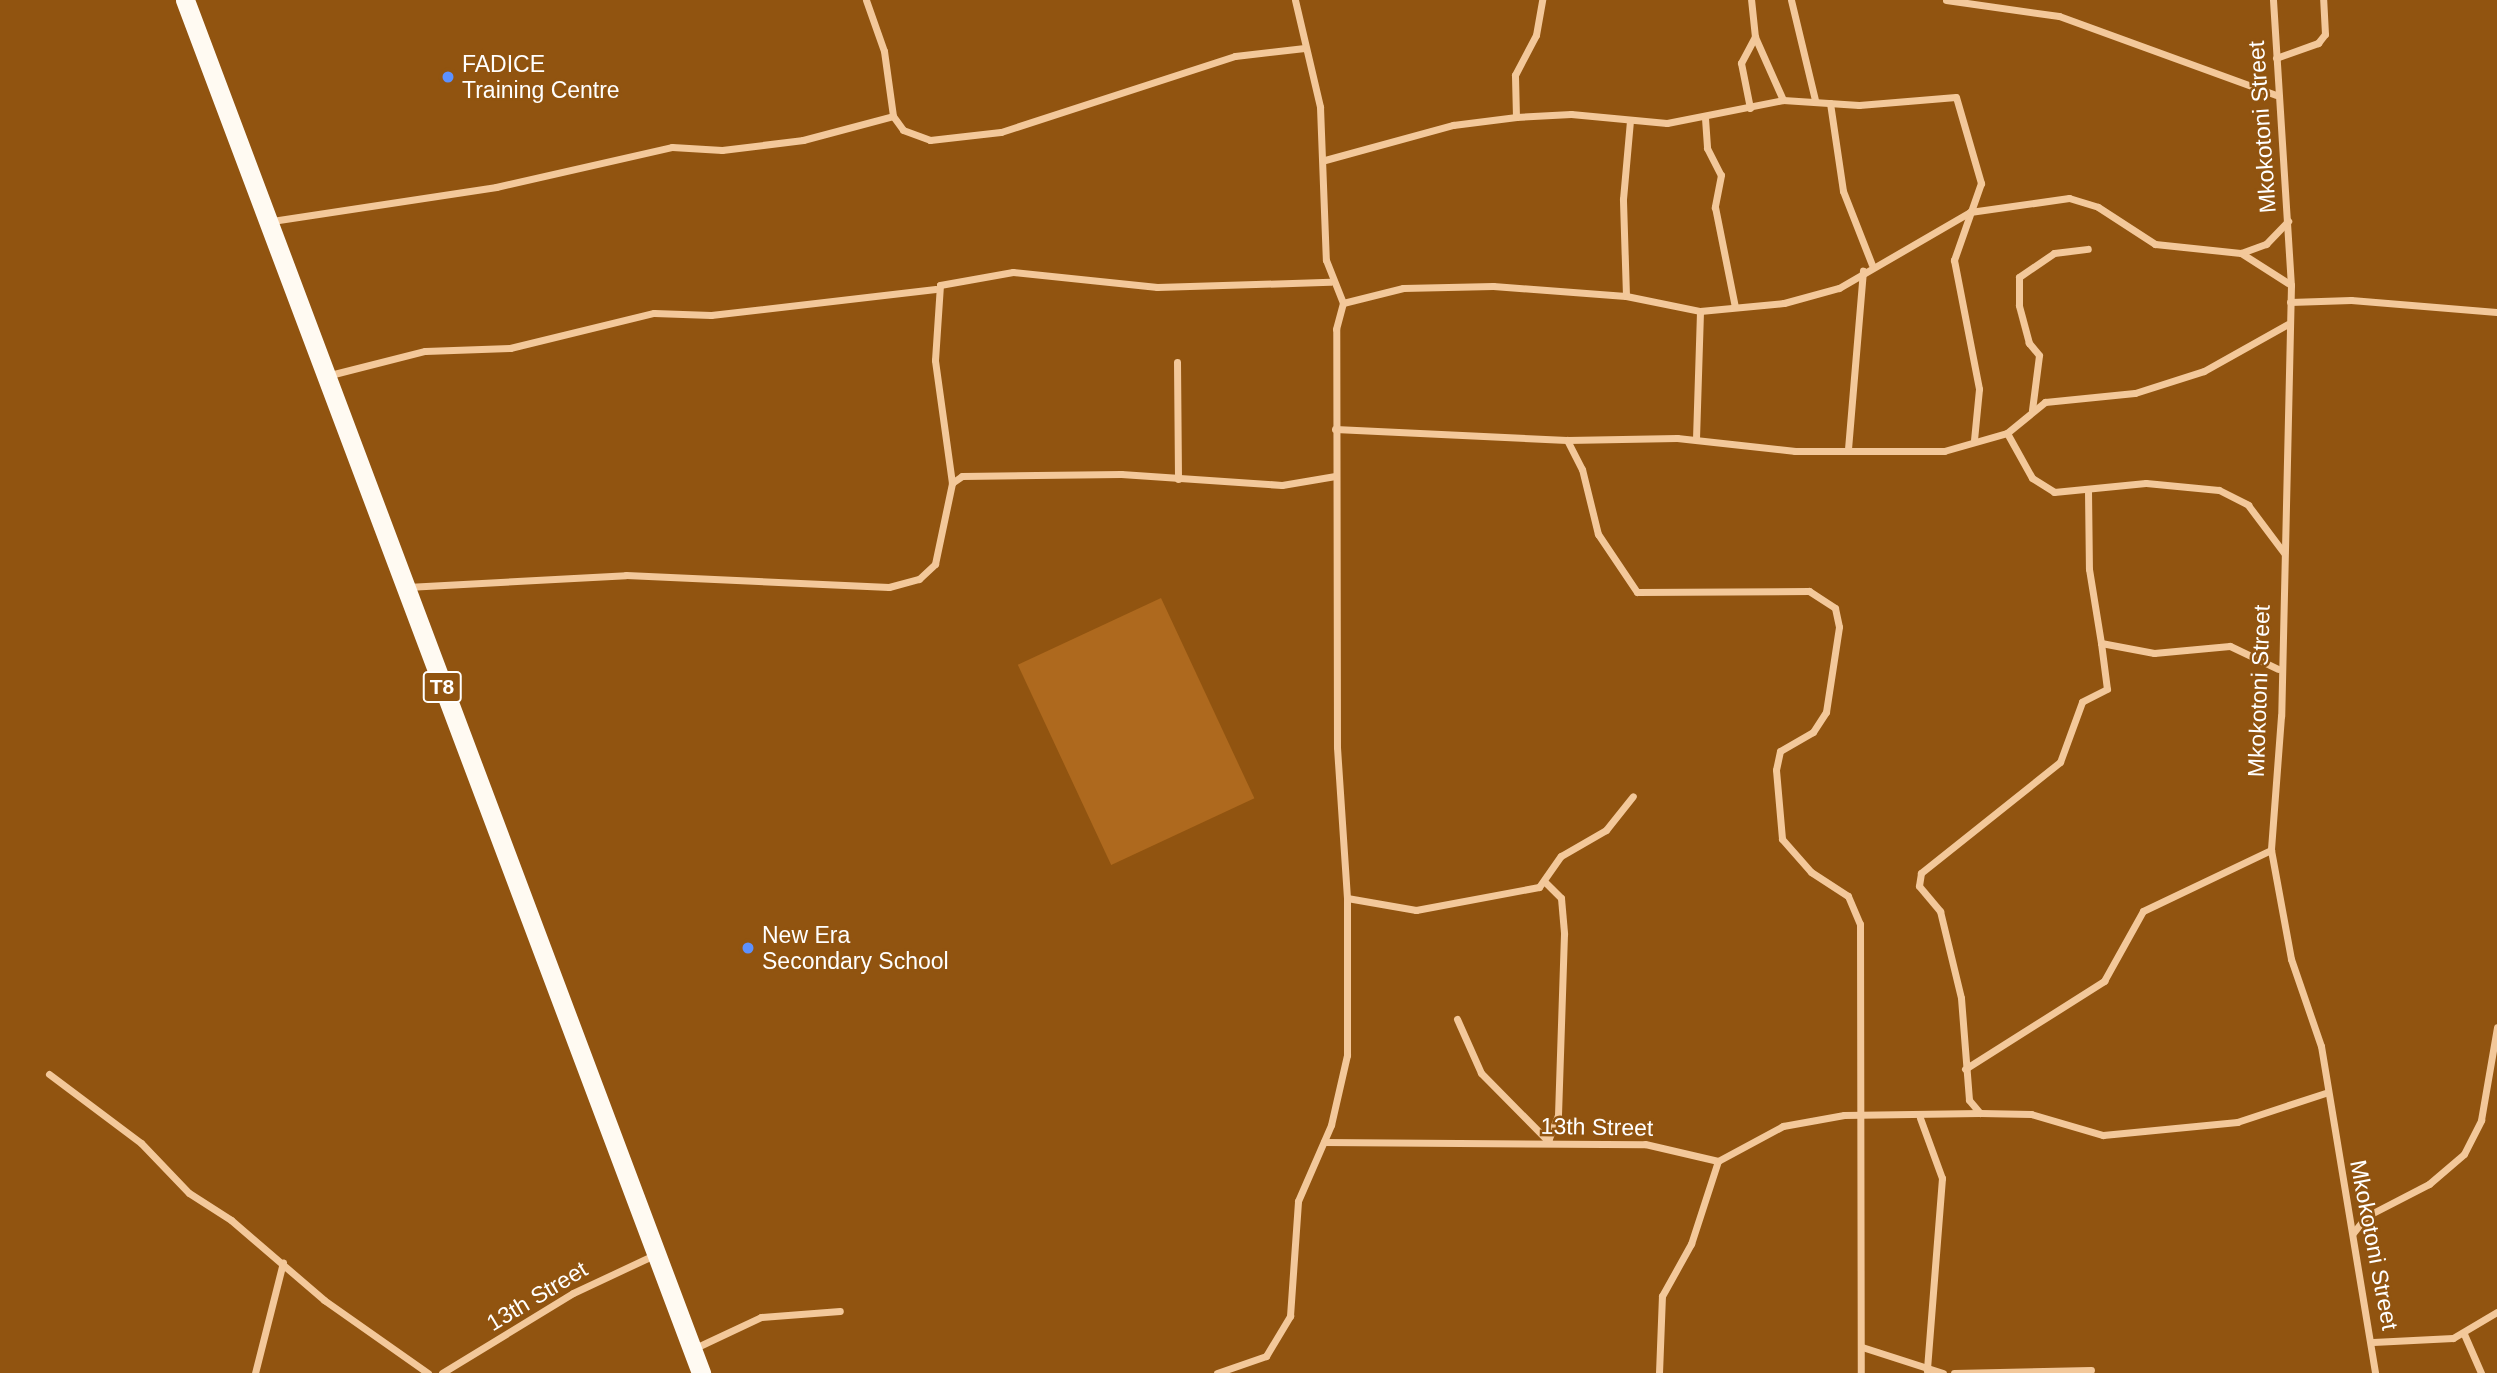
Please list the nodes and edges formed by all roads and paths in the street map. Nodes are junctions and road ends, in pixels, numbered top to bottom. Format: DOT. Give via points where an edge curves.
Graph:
graph roads {
  1 [pos="185,0"];
  2 [pos="866,0"];
  3 [pos="1294,0"];
  4 [pos="1542,0"];
  5 [pos="1751,0"];
  6 [pos="1791,0"];
  7 [pos="1946,0"];
  8 [pos="2273,0"];
  9 [pos="2323,0"];
  10 [pos="1755,37"];
  11 [pos="1305,48"];
  12 [pos="2276,58"];
  13 [pos="2276,96"];
  14 [pos="1783,100"];
  15 [pos="1815,100"];
  16 [pos="1830,103"];
  17 [pos="1750,108"];
  18 [pos="893,116"];
  19 [pos="1516,117"];
  20 [pos="1705,118"];
  21 [pos="1630,121"];
  22 [pos="1325,160"];
  23 [pos="1970,212"];
  24 [pos="2288,221"];
  25 [pos="269,222"];
  26 [pos="2088,248"];
  27 [pos="2241,253"];
  28 [pos="1872,265"];
  29 [pos="1863,271"];
  30 [pos="1330,282"];
  31 [pos="2291,285"];
  32 [pos="936,289"];
  33 [pos="1626,296"];
  34 [pos="2290,302"];
  35 [pos="1343,303"];
  36 [pos="1735,307"];
  37 [pos="1700,311"];
  38 [pos="2497,312"];
  39 [pos="2288,324"];
  40 [pos="1177,362"];
  41 [pos="330,375"];
  42 [pos="2032,410"];
  43 [pos="1335,429"];
  44 [pos="2007,433"];
  45 [pos="1696,439"];
  46 [pos="1567,440"];
  47 [pos="1975,440"];
  48 [pos="1848,449"];
  49 [pos="1335,476"];
  50 [pos="1178,479"];
  51 [pos="952,483"];
  52 [pos="2088,491"];
  53 [pos="2284,554"];
  54 [pos="405,587"];
  55 [pos="2101,643"];
  56 [pos="2278,669"];
  57 [pos="1633,796"];
  58 [pos="2271,850"];
  59 [pos="1546,883"];
  60 [pos="1347,898"];
  61 [pos="1457,1019"];
  62 [pos="2497,1027"];
  63 [pos="1965,1069"];
  64 [pos="50,1074"];
  65 [pos="2325,1093"];
  66 [pos="1980,1113"];
  67 [pos="1863,1114"];
  68 [pos="1920,1118"];
  69 [pos="1324,1142"];
  70 [pos="1551,1144"];
  71 [pos="1718,1161"];
  72 [pos="2353,1233"];
  73 [pos="654,1255"];
  74 [pos="283,1262"];
  75 [pos="840,1311"];
  76 [pos="2497,1312"];
  77 [pos="2464,1334"];
  78 [pos="2373,1342"];
  79 [pos="1862,1347"];
  80 [pos="692,1349"];
  81 [pos="1927,1370"];
  82 [pos="2091,1370"];
  83 [pos="255,1373"];
  84 [pos="428,1373"];
  85 [pos="442,1373"];
  86 [pos="701,1373"];
  87 [pos="1217,1373"];
  88 [pos="1659,1373"];
  89 [pos="1861,1373"];
  90 [pos="1943,1373"];
  91 [pos="1954,1373"];
  92 [pos="2375,1373"];
  93 [pos="2481,1373"];
  1 -- 25 [label="highway, T8"];
  2 -- 18 [label="street" via="884,51"];
  3 -- 11 [label="street"];
  4 -- 19 [label="street" via="1536,35 1515,75"];
  5 -- 10 [label="street"];
  6 -- 15 [label="street"];
  7 -- 13 [label="street" via="2059,16"];
  8 -- 12 [label="street, Mkokotoni Street"];
  9 -- 12 [label="street" via="2325,34 2318,43"];
  10 -- 14 [label="street"];
  10 -- 17 [label="street" via="1741,63"];
  11 -- 18 [label="street" via="1235,56 1068,114 963,139 911,135"];
  11 -- 22 [label="street"];
  12 -- 13 [label="street, Mkokotoni Street"];
  13 -- 24 [label="street, Mkokotoni Street"];
  14 -- 15 [label="street"];
  14 -- 17 [label="street"];
  15 -- 16 [label="street"];
  16 -- 23 [label="street" via="1956,97 1980,171 1980,196"];
  16 -- 28 [label="street" via="1843,191"];
  17 -- 20 [label="street"];
  18 -- 25 [label="street" via="803,140 722,150 672,147 496,187"];
  19 -- 21 [label="street"];
  19 -- 22 [label="street" via="1453,125"];
  20 -- 21 [label="street"];
  20 -- 36 [label="street" via="1707,148 1721,175 1714,207"];
  21 -- 33 [label="street" via="1623,199"];
  22 -- 30 [label="street"];
  23 -- 27 [label="street" via="2069,198 2169,248"];
  23 -- 28 [label="street"];
  23 -- 47 [label="street" via="1954,260 1979,388"];
  24 -- 27 [label="street" via="2266,244"];
  24 -- 31 [label="street, Mkokotoni Street"];
  25 -- 41 [label="highway, T8"];
  26 -- 42 [label="street" via="2054,253 2019,277 2019,305 2029,344 2039,355"];
  27 -- 31 [label="street"];
  28 -- 29 [label="street"];
  29 -- 36 [label="street" via="1811,299"];
  29 -- 48 [label="street"];
  30 -- 32 [label="street" via="1157,287 1013,272"];
  30 -- 35 [label="street"];
  31 -- 34 [label="street, Mkokotoni Street"];
  32 -- 41 [label="street" via="711,315 654,313 510,348 425,351"];
  32 -- 51 [label="street" via="935,360"];
  33 -- 35 [label="street" via="1414,288"];
  33 -- 37 [label="street"];
  34 -- 38 [label="street" via="2351,300"];
  34 -- 39 [label="street, Mkokotoni Street"];
  35 -- 43 [label="street" via="1336,329"];
  36 -- 37 [label="street"];
  37 -- 45 [label="street"];
  39 -- 42 [label="street" via="2236,357 2190,376 2135,393 2055,400"];
  39 -- 53 [label="street, Mkokotoni Street"];
  40 -- 50 [label="street"];
  41 -- 54 [label="highway, T8"];
  42 -- 44 [label="street"];
  43 -- 46 [label="street"];
  43 -- 49 [label="street"];
  44 -- 47 [label="street"];
  44 -- 52 [label="street" via="2039,485 2054,492"];
  45 -- 46 [label="street"];
  45 -- 48 [label="street" via="1796,451"];
  46 -- 67 [label="street" via="1582,469 1598,534 1637,592 1809,591 1835,608 1839,627 1826,712 1813,732 1776,759 1777,811 1792,854 1848,896 1860,924"];
  47 -- 48 [label="street" via="1923,453"];
  49 -- 50 [label="street" via="1282,485"];
  49 -- 60 [label="street" via="1337,747"];
  50 -- 51 [label="street" via="977,473"];
  51 -- 54 [label="street" via="935,564 902,585 626,575"];
  52 -- 53 [label="street" via="2146,483 2218,490 2248,505"];
  52 -- 55 [label="street" via="2089,569"];
  53 -- 56 [label="street, Mkokotoni Street"];
  54 -- 73 [label="highway, T8"];
  55 -- 56 [label="street" via="2154,653 2230,646"];
  55 -- 63 [label="street" via="2107,689 2082,702 2060,762 1921,873 1919,886 1940,911 1961,998"];
  56 -- 58 [label="street, Mkokotoni Street"];
  57 -- 59 [label="street" via="1606,830 1561,856"];
  58 -- 63 [label="street" via="2143,911 2104,981"];
  58 -- 65 [label="street, Mkokotoni Street" via="2291,959 2321,1045"];
  59 -- 60 [label="street" via="1494,900 1416,910"];
  59 -- 70 [label="street" via="1561,898 1564,934 1558,1115"];
  60 -- 69 [label="street" via="1347,1055"];
  61 -- 70 [label="street" via="1481,1073"];
  62 -- 72 [label="street" via="2481,1120 2464,1154 2429,1184 2367,1216"];
  63 -- 66 [label="street" via="1969,1100"];
  64 -- 74 [label="street" via="141,1143 189,1193"];
  65 -- 66 [label="street" via="2236,1122 2103,1135 2031,1114"];
  65 -- 72 [label="street, Mkokotoni Street"];
  66 -- 68 [label="street"];
  67 -- 68 [label="street"];
  67 -- 71 [label="street" via="1773,1128"];
  67 -- 79 [label="street"];
  68 -- 81 [label="street" via="1942,1178"];
  69 -- 70 [label="street, 13th Street"];
  69 -- 87 [label="street" via="1298,1201 1290,1316 1266,1356"];
  70 -- 71 [label="street, 13th Street" via="1646,1144"];
  71 -- 88 [label="street" via="1691,1244 1662,1296"];
  72 -- 78 [label="street, Mkokotoni Street"];
  73 -- 80 [label="highway, T8"];
  73 -- 85 [label="street, 13th Street" via="573,1293"];
  74 -- 83 [label="street"];
  74 -- 84 [label="street" via="324,1300"];
  75 -- 80 [label="street" via="761,1317"];
  76 -- 77 [label="street"];
  77 -- 78 [label="street"];
  77 -- 93 [label="street"];
  78 -- 92 [label="street, Mkokotoni Street"];
  79 -- 81 [label="street"];
  79 -- 89 [label="street"];
  80 -- 86 [label="highway, T8"];
  81 -- 90 [label="street"];
  82 -- 91 [label="street"];
}
